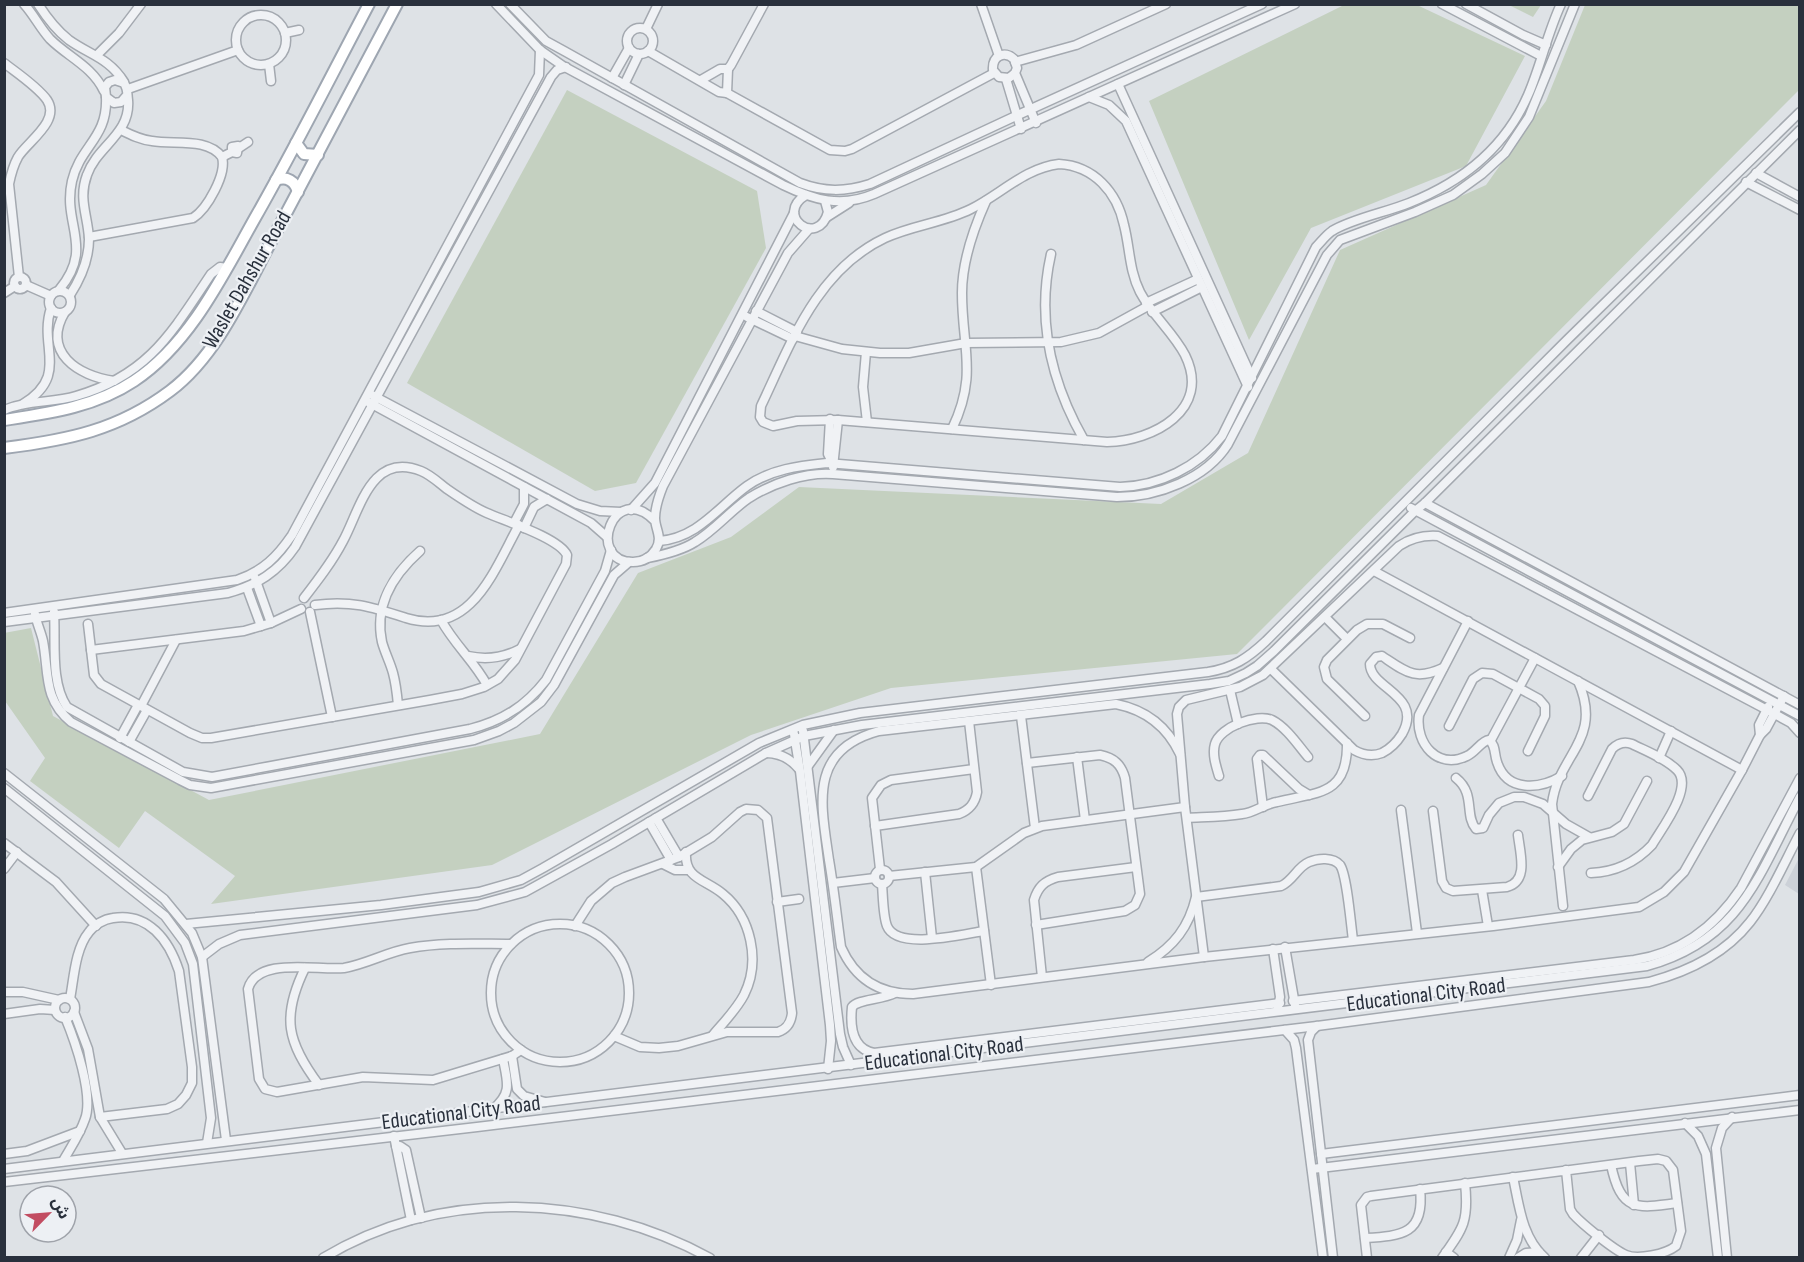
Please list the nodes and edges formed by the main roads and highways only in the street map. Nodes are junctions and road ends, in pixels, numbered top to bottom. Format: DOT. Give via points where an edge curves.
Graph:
graph roads {
  1 [pos="369,4"];
  2 [pos="397,4"];
  3 [pos="296,143"];
  4 [pos="318,155"];
  5 [pos="276,180"];
  6 [pos="298,192"];
  7 [pos="4,420"];
  8 [pos="4,447"];
  1 -- 3 [label="main road, Waslet Dahshur Road"];
  2 -- 4 [label="main road, Waslet Dahshur Road"];
  3 -- 4 [label="main road" via="304,154"];
  3 -- 5 [label="main road, Waslet Dahshur Road"];
  4 -- 6 [label="main road, Waslet Dahshur Road"];
  5 -- 6 [label="main road" via="290,180"];
  5 -- 7 [label="main road, Waslet Dahshur Road" via="185,334 161,360 133,382 85,405"];
  6 -- 8 [label="main road, Waslet Dahshur Road" via="235,311 201,360 171,390 98,430 72,438"];
}
